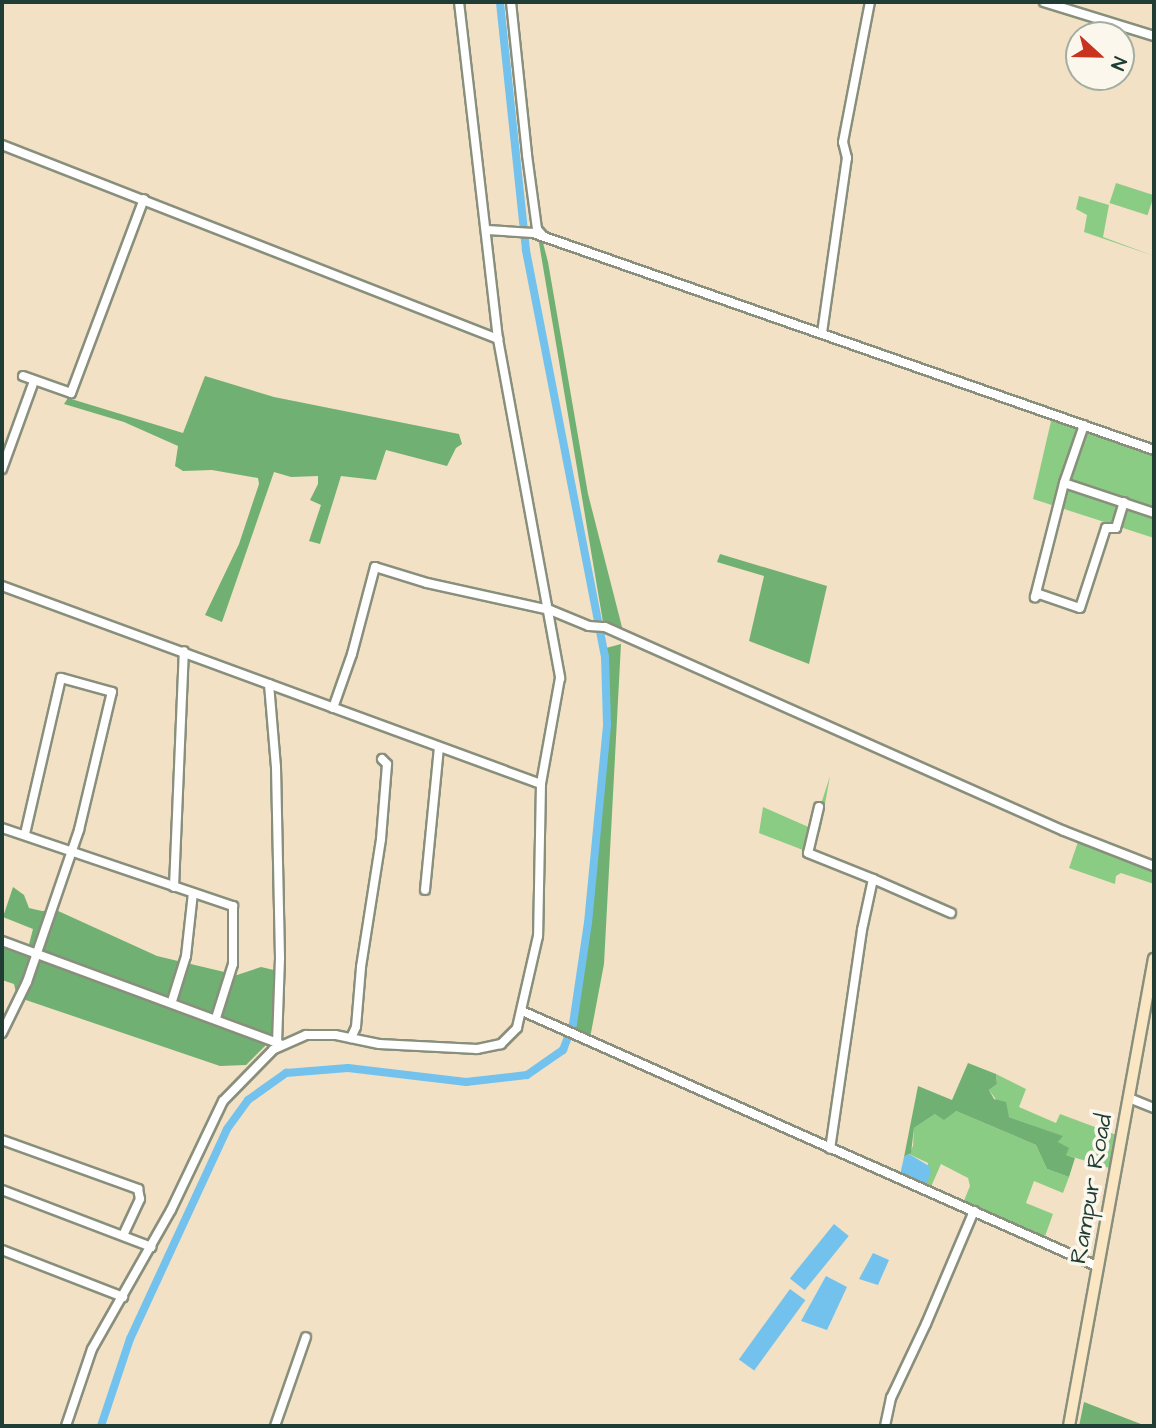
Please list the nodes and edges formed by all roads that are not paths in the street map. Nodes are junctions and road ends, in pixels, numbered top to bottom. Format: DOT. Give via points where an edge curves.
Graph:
graph roads {
  1 [pos="459,2"];
  2 [pos="511,2"];
  3 [pos="870,2"];
  4 [pos="1044,2"];
  5 [pos="1154,36"];
  6 [pos="2,145"];
  7 [pos="144,199"];
  8 [pos="487,230"];
  9 [pos="542,236"];
  10 [pos="822,332"];
  11 [pos="498,339"];
  12 [pos="23,376"];
  13 [pos="34,381"];
  14 [pos="1084,425"];
  15 [pos="1154,450"];
  16 [pos="2,469"];
  17 [pos="1064,483"];
  18 [pos="1124,502"];
  19 [pos="1154,513"];
  20 [pos="2,586"];
  21 [pos="550,610"];
  22 [pos="184,652"];
  23 [pos="269,684"];
  24 [pos="333,708"];
  25 [pos="439,748"];
  26 [pos="382,759"];
  27 [pos="541,784"];
  28 [pos="819,807"];
  29 [pos="2,828"];
  30 [pos="25,834"];
  31 [pos="72,849"];
  32 [pos="1154,866"];
  33 [pos="873,879"];
  34 [pos="174,887"];
  35 [pos="425,890"];
  36 [pos="193,893"];
  37 [pos="951,913"];
  38 [pos="2,941"];
  39 [pos="36,952"];
  40 [pos="1154,959"];
  41 [pos="172,1001"];
  42 [pos="522,1012"];
  43 [pos="216,1018"];
  44 [pos="2,1033"];
  45 [pos="351,1038"];
  46 [pos="280,1044"];
  47 [pos="1129,1098"];
  48 [pos="1154,1108"];
  49 [pos="2,1140"];
  50 [pos="830,1149"];
  51 [pos="2,1190"];
  52 [pos="974,1211"];
  53 [pos="123,1235"];
  54 [pos="151,1247"];
  55 [pos="2,1250"];
  56 [pos="1100,1267"];
  57 [pos="123,1297"];
  58 [pos="306,1337"];
  59 [pos="66,1426"];
  60 [pos="275,1426"];
  61 [pos="885,1426"];
  62 [pos="1069,1426"];
  1 -- 8 [label="street"];
  2 -- 9 [label="street" via="527,155 537,229"];
  3 -- 10 [label="street" via="843,142 847,158"];
  4 -- 5 [label="street"];
  6 -- 7 [label="street"];
  7 -- 11 [label="street"];
  7 -- 13 [label="street" via="71,393"];
  8 -- 9 [label="street"];
  8 -- 11 [label="street"];
  9 -- 10 [label="street"];
  10 -- 14 [label="street"];
  11 -- 21 [label="street"];
  12 -- 13 [label="street"];
  13 -- 16 [label="street"];
  14 -- 15 [label="street"];
  14 -- 17 [label="street"];
  17 -- 18 [label="street"];
  17 -- 18 [label="street" via="1035,597 1039,594 1080,608 1106,528 1116,528"];
  18 -- 19 [label="street"];
  20 -- 22 [label="street"];
  21 -- 24 [label="street" via="374,567"];
  21 -- 27 [label="street" via="560,678"];
  21 -- 32 [label="street" via="589,626 605,627 1064,831"];
  22 -- 23 [label="street"];
  22 -- 34 [label="street"];
  23 -- 24 [label="street"];
  23 -- 46 [label="street" via="276,767"];
  24 -- 25 [label="street"];
  25 -- 27 [label="street"];
  25 -- 35 [label="street"];
  26 -- 45 [label="street" via="387,764 380,839"];
  27 -- 42 [label="street" via="538,936"];
  28 -- 33 [label="street" via="808,853"];
  29 -- 30 [label="street"];
  30 -- 31 [label="street"];
  30 -- 31 [label="street" via="61,678 112,692"];
  31 -- 34 [label="street"];
  31 -- 39 [label="street"];
  33 -- 37 [label="street"];
  33 -- 50 [label="street"];
  34 -- 36 [label="street"];
  36 -- 41 [label="street" via="186,956"];
  36 -- 43 [label="street" via="233,906 233,964"];
  38 -- 39 [label="street"];
  39 -- 41 [label="street"];
  39 -- 44 [label="street"];
  40 -- 47 [label="main road, Rampur Road"];
  41 -- 43 [label="street"];
  42 -- 45 [label="street" via="517,1028 501,1044 477,1049 379,1044"];
  42 -- 50 [label="street"];
  43 -- 46 [label="street"];
  45 -- 46 [label="street" via="306,1035"];
  46 -- 54 [label="street" via="223,1101"];
  47 -- 48 [label="street"];
  47 -- 56 [label="main road, Rampur Road"];
  49 -- 53 [label="street" via="138,1189 141,1199"];
  50 -- 52 [label="street"];
  51 -- 53 [label="street"];
  52 -- 56 [label="street"];
  52 -- 61 [label="street" via="891,1398"];
  53 -- 54 [label="street"];
  54 -- 57 [label="street"];
  55 -- 57 [label="street"];
  56 -- 62 [label="main road, Rampur Road"];
  57 -- 59 [label="street" via="92,1349"];
  58 -- 60 [label="street"];
}
